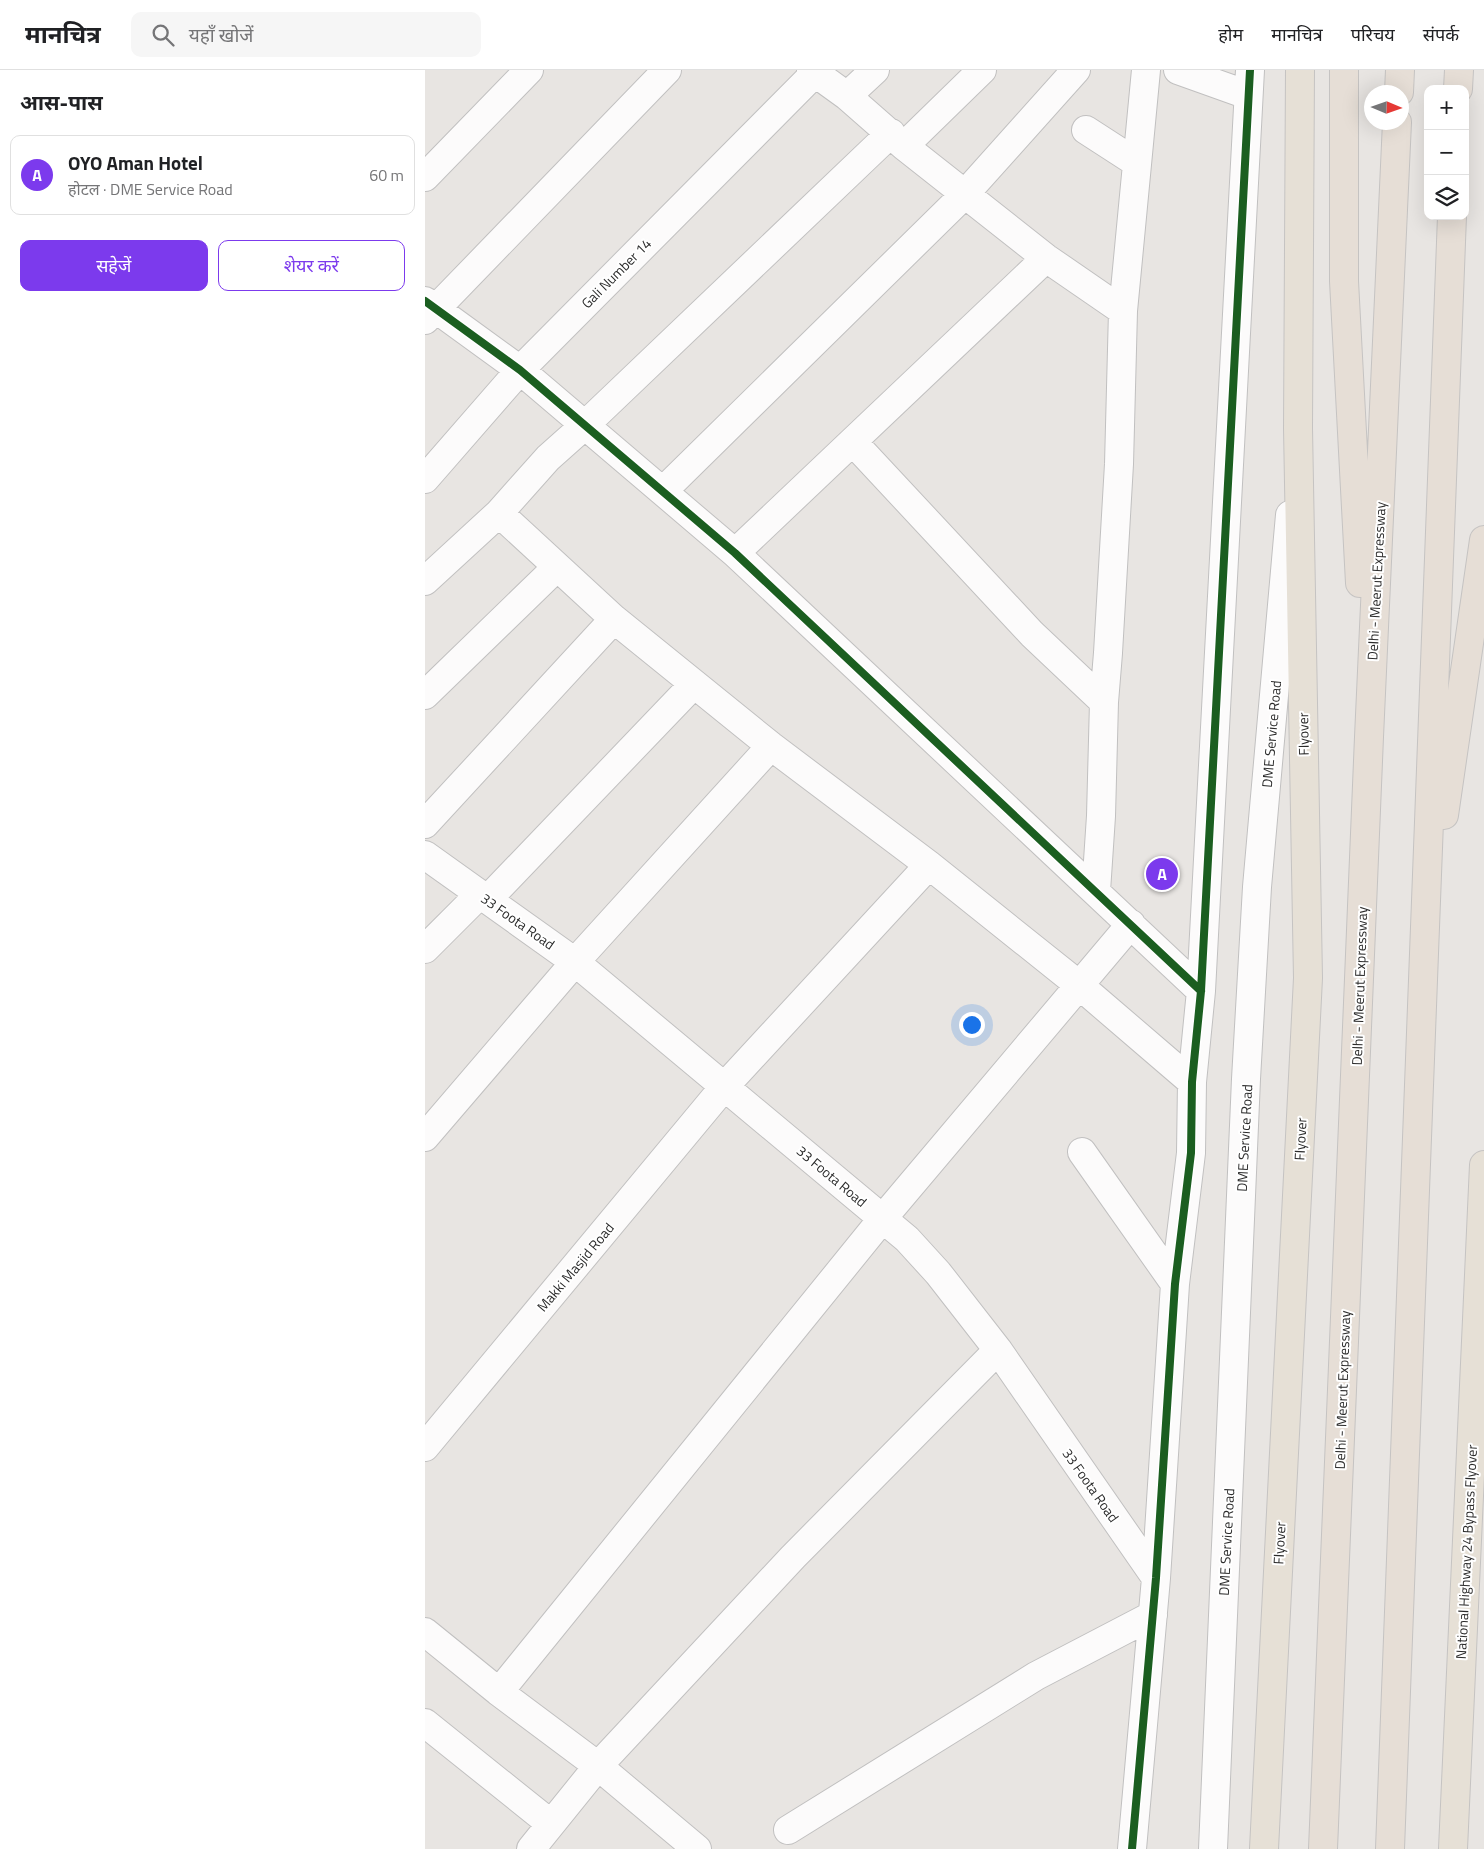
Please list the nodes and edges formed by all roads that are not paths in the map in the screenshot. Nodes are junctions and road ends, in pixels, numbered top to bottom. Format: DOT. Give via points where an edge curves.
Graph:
graph roads {
  1 [pos="529,70"];
  2 [pos="667,70"];
  3 [pos="875,70"];
  4 [pos="982,70"];
  5 [pos="1076,70"];
  6 [pos="1146,70"];
  7 [pos="1178,70"];
  8 [pos="1300,70"];
  9 [pos="1344,70"];
  10 [pos="1400,70"];
  11 [pos="1459,70"];
  12 [pos="813,72"];
  13 [pos="1249,83"];
  14 [pos="1399,85"];
  15 [pos="1458,85"];
  16 [pos="847,96"];
  17 [pos="1086,130"];
  18 [pos="1397,130"];
  19 [pos="897,139"];
  20 [pos="1137,163"];
  21 [pos="425,177"];
  22 [pos="964,195"];
  23 [pos="1452,220"];
  24 [pos="1047,258"];
  25 [pos="428,310"];
  26 [pos="1123,311"];
  27 [pos="520,370"];
  28 [pos="585,425"];
  29 [pos="1297,428"];
  30 [pos="853,442"];
  31 [pos="425,479"];
  32 [pos="663,491"];
  33 [pos="499,512"];
  34 [pos="1484,540"];
  35 [pos="735,553"];
  36 [pos="557,566"];
  37 [pos="425,581"];
  38 [pos="614,619"];
  39 [pos="694,684"];
  40 [pos="425,695"];
  41 [pos="1104,702"];
  42 [pos="1369,737"];
  43 [pos="771,746"];
  44 [pos="425,824"];
  45 [pos="425,855"];
  46 [pos="929,865"];
  47 [pos="1096,891"];
  48 [pos="484,897"];
  49 [pos="1131,924"];
  50 [pos="425,949"];
  51 [pos="1424,960"];
  52 [pos="575,962"];
  53 [pos="1079,985"];
  54 [pos="1201,991"];
  55 [pos="1192,1082"];
  56 [pos="724,1088"];
  57 [pos="425,1137"];
  58 [pos="1082,1152"];
  59 [pos="1484,1165"];
  60 [pos="883,1218"];
  61 [pos="1175,1284"];
  62 [pos="998,1350"];
  63 [pos="425,1447"];
  64 [pos="1156,1578"];
  65 [pos="1153,1615"];
  66 [pos="425,1632"];
  67 [pos="499,1692"];
  68 [pos="425,1723"];
  69 [pos="598,1766"];
  70 [pos="551,1824"];
  71 [pos="788,1830"];
  72 [pos="531,1849"];
  73 [pos="697,1849"];
  74 [pos="1132,1849"];
  75 [pos="1213,1849"];
  76 [pos="1264,1849"];
  77 [pos="1323,1849"];
  78 [pos="1390,1849"];
  79 [pos="1453,1849"];
  1 -- 21 [label="street"];
  2 -- 25 [label="street"];
  3 -- 16 [label="street"];
  4 -- 19 [label="street"];
  5 -- 22 [label="street"];
  6 -- 20 [label="street"];
  7 -- 13 [label="street"];
  8 -- 29 [label="highway, Flyover"];
  9 -- 42 [label="highway" via="1344,281"];
  10 -- 14 [label="highway"];
  11 -- 15 [label="highway"];
  12 -- 16 [label="street"];
  12 -- 27 [label="street, Gali Number 14"];
  13 -- 54 [label="street"];
  16 -- 19 [label="street"];
  17 -- 20 [label="street"];
  18 -- 42 [label="highway, Delhi - Meerut Expressway"];
  19 -- 22 [label="street"];
  19 -- 28 [label="street"];
  20 -- 26 [label="street"];
  22 -- 24 [label="street"];
  22 -- 32 [label="street"];
  23 -- 51 [label="highway"];
  24 -- 26 [label="street"];
  24 -- 30 [label="street"];
  25 -- 27 [label="street"];
  26 -- 41 [label="street" via="1119,464"];
  27 -- 28 [label="street"];
  27 -- 31 [label="street, Gali Number 14"];
  28 -- 32 [label="street"];
  28 -- 33 [label="street" via="548,458"];
  29 -- 75 [label="street, DME Service Road" via="1257,887"];
  29 -- 76 [label="highway, Flyover" via="1308,978"];
  30 -- 35 [label="street"];
  30 -- 41 [label="street" via="1032,634"];
  32 -- 35 [label="street"];
  33 -- 36 [label="street"];
  33 -- 37 [label="street"];
  34 -- 51 [label="highway"];
  35 -- 47 [label="street"];
  36 -- 38 [label="street"];
  36 -- 40 [label="street"];
  38 -- 39 [label="street"];
  38 -- 44 [label="street"];
  39 -- 43 [label="street"];
  39 -- 48 [label="street"];
  41 -- 47 [label="street"];
  42 -- 77 [label="highway, Delhi - Meerut Expressway"];
  43 -- 46 [label="street"];
  43 -- 52 [label="street"];
  45 -- 48 [label="street, 33 Foota Road"];
  46 -- 53 [label="street"];
  46 -- 56 [label="street, Makki Masjid Road"];
  47 -- 49 [label="street"];
  48 -- 50 [label="street"];
  48 -- 52 [label="street, 33 Foota Road"];
  49 -- 53 [label="street"];
  49 -- 54 [label="street"];
  51 -- 78 [label="highway"];
  52 -- 56 [label="street, 33 Foota Road"];
  52 -- 57 [label="street"];
  53 -- 55 [label="street"];
  53 -- 60 [label="street"];
  54 -- 55 [label="street"];
  55 -- 61 [label="street" via="1191,1153"];
  56 -- 60 [label="street, 33 Foota Road"];
  56 -- 63 [label="street, Makki Masjid Road"];
  58 -- 61 [label="street"];
  59 -- 79 [label="highway, National Highway 24 Bypass Flyover"];
  60 -- 62 [label="street, 33 Foota Road" via="938,1273"];
  60 -- 67 [label="street"];
  61 -- 64 [label="street"];
  62 -- 64 [label="street, 33 Foota Road"];
  62 -- 69 [label="street" via="793,1558"];
  64 -- 65 [label="street"];
  65 -- 71 [label="street" via="1036,1676"];
  65 -- 74 [label="street"];
  66 -- 67 [label="street"];
  67 -- 69 [label="street"];
  68 -- 70 [label="street"];
  69 -- 70 [label="street"];
  69 -- 73 [label="street"];
  70 -- 72 [label="street"];
}
